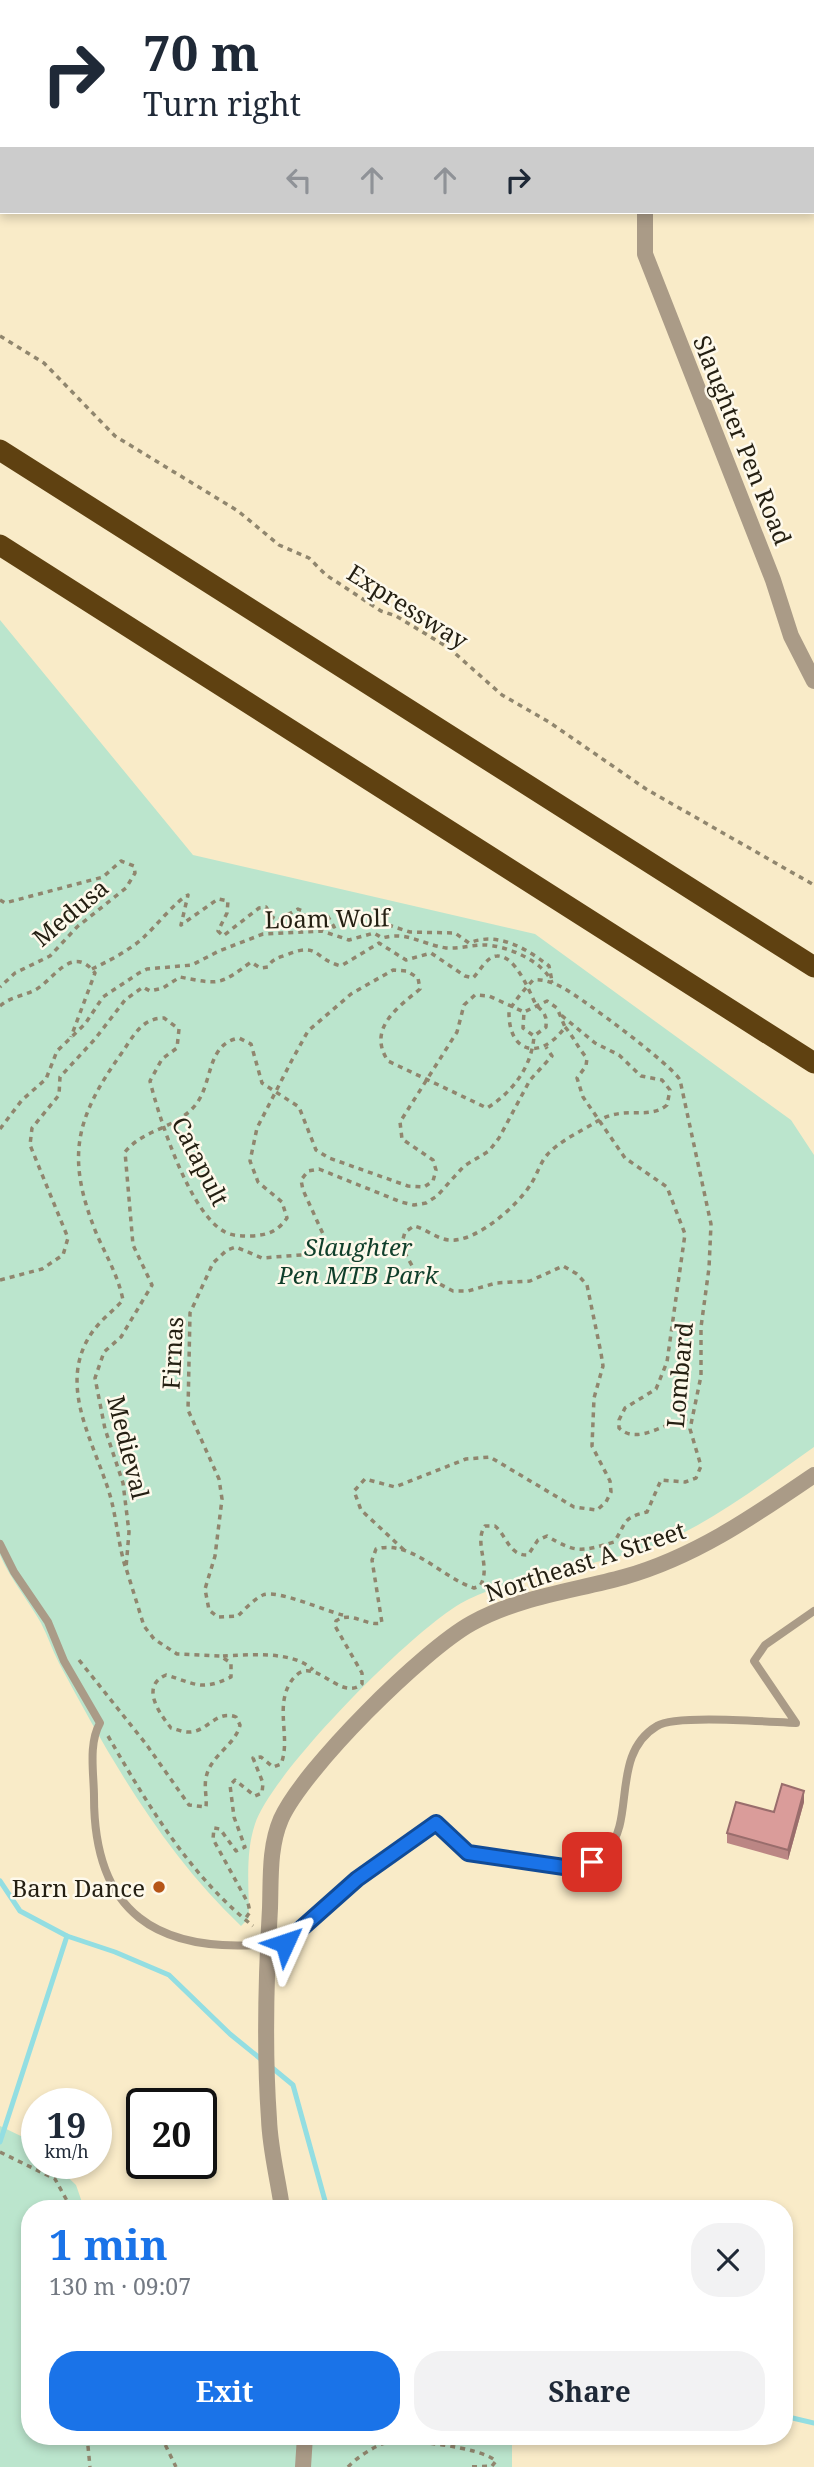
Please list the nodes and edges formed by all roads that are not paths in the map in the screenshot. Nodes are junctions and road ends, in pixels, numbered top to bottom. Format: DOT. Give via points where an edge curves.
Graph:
graph roads {
  1 [pos="645,214"];
  2 [pos="0,450"];
  3 [pos="0,545"];
  4 [pos="814,681"];
  5 [pos="814,967"];
  6 [pos="814,1063"];
  7 [pos="814,1475"];
  8 [pos="0,1544"];
  9 [pos="814,1611"];
  10 [pos="267,1947"];
  11 [pos="281,2200"];
  12 [pos="304,2445"];
  13 [pos="303,2467"];
  1 -- 4 [label="street, Slaughter Pen Road" via="645,254 791,636"];
  2 -- 5 [label="highway"];
  3 -- 6 [label="highway"];
  7 -- 10 [label="street, Northeast A Street" via="691,1553 625,1577 527,1600 471,1623 419,1664 334,1747 282,1818 273,1845"];
  8 -- 10 [label="lane" via="100,1723 94,1742 96,1833 103,1866 122,1900 152,1927 176,1937"];
  9 -- 10 [label="lane" via="765,1645 754,1661 796,1723 703,1719 658,1725 635,1747 618,1836 592,1862 564,1867 468,1853 436,1823"];
  10 -- 11 [label="street, Northeast A Street" via="268,2120"];
  12 -- 13 [label="street"];
}
